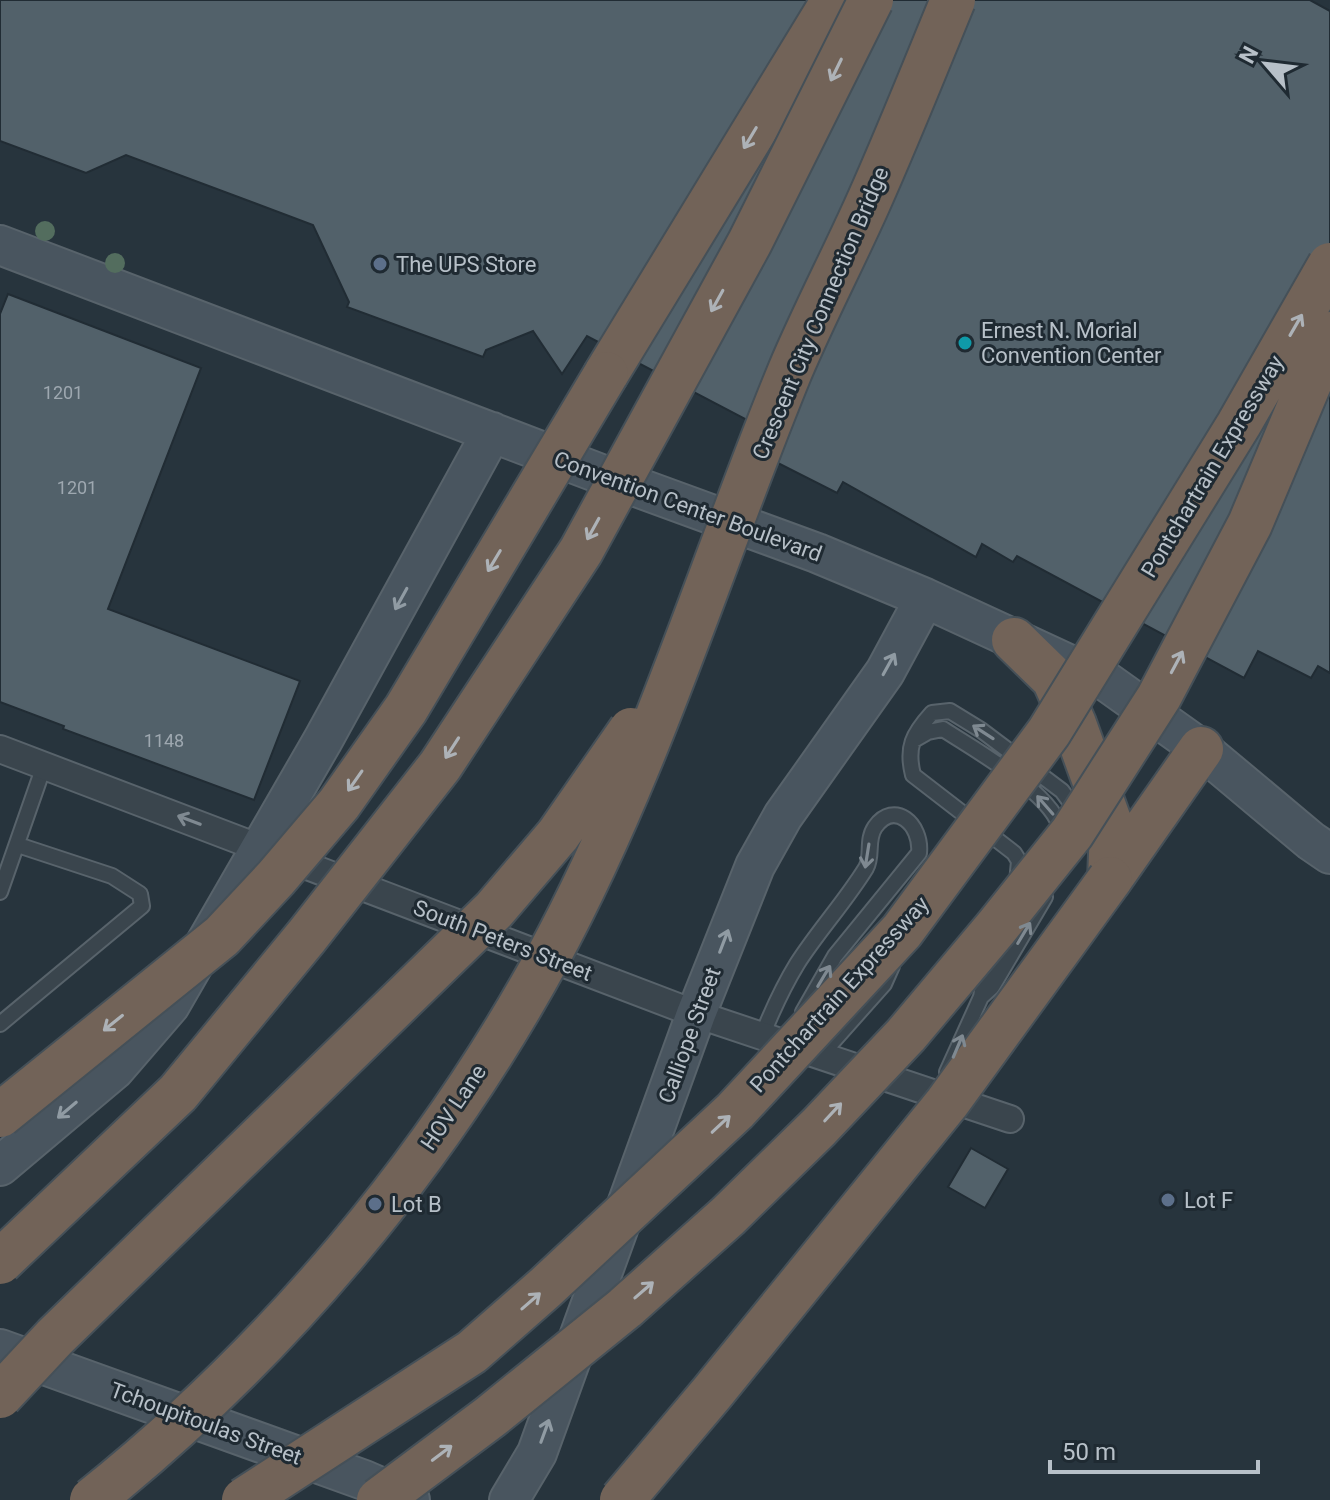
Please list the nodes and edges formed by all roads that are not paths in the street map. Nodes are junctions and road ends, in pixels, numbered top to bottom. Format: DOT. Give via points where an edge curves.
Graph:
graph roads {
  1 [pos="834,0"];
  2 [pos="871,0"];
  3 [pos="953,0"];
  4 [pos="0,245"];
  5 [pos="1330,265"];
  6 [pos="1330,334"];
  7 [pos="492,432"];
  8 [pos="925,598"];
  9 [pos="690,628"];
  10 [pos="1014,640"];
  11 [pos="913,740"];
  12 [pos="0,749"];
  13 [pos="1201,749"];
  14 [pos="44,766"];
  15 [pos="974,821"];
  16 [pos="18,845"];
  17 [pos="262,847"];
  18 [pos="1330,854"];
  19 [pos="1110,879"];
  20 [pos="0,892"];
  21 [pos="981,997"];
  22 [pos="696,1014"];
  23 [pos="0,1024"];
  24 [pos="762,1036"];
  25 [pos="787,1045"];
  26 [pos="820,1056"];
  27 [pos="857,1068"];
  28 [pos="938,1095"];
  29 [pos="0,1115"];
  30 [pos="1010,1119"];
  31 [pos="0,1166"];
  32 [pos="0,1262"];
  33 [pos="0,1349"];
  34 [pos="472,1352"];
  35 [pos="0,1396"];
  36 [pos="92,1500"];
  37 [pos="244,1500"];
  38 [pos="290,1500"];
  39 [pos="379,1500"];
  40 [pos="410,1500"];
  41 [pos="509,1500"];
  42 [pos="622,1500"];
  1 -- 29 [label="highway, one-way, bridge" via="406,709 339,804 222,936"];
  2 -- 32 [label="highway, one-way, bridge" via="750,242 581,551 440,766 178,1093"];
  3 -- 9 [label="highway, Crescent City Connection Bridge, bridge" via="792,367"];
  4 -- 7 [label="street, Convention Center Boulevard"];
  34 -- 5 [label="highway, Pontchartrain Expressway, one-way, bridge" via="735,1111 902,931 1049,732 1223,451"];
  39 -- 6 [label="highway, one-way, bridge" via="625,1308 728,1216 906,1035 996,928 1072,833 1159,697 1250,524"];
  7 -- 8 [label="street, Convention Center Boulevard"];
  7 -- 17 [label="street, one-way"];
  8 -- 10 [label="street, Convention Center Boulevard"];
  22 -- 8 [label="street, Calliope Street, one-way" via="755,866 783,816 885,672"];
  9 -- 35 [label="highway, bridge" via="622,746 558,835 494,910"];
  9 -- 36 [label="highway, HOV Lane, bridge" via="648,741 548,957 432,1139 368,1226 299,1305 212,1397"];
  10 -- 13 [label="street, Convention Center Boulevard" via="1107,682"];
  10 -- 19 [label="highway" via="1054,679 1074,724 1112,829"];
  11 -- 15 [label="lane" via="908,757 913,775"];
  21 -- 11 [label="lane, one-way" via="985,974 1061,837 1060,822 1039,796 943,729"];
  21 -- 11 [label="lane, one-way" via="1075,848 1078,813 1062,791 1016,754 950,711 932,713"];
  12 -- 14 [label="street, South Peters Street"];
  13 -- 18 [label="street, Convention Center Boulevard"];
  13 -- 19 [label="highway"];
  14 -- 16 [label="lane"];
  17 -- 14 [label="street, South Peters Street, one-way"];
  15 -- 26 [label="lane" via="934,876 884,984"];
  15 -- 27 [label="lane" via="1014,853 1018,881"];
  16 -- 20 [label="lane"];
  16 -- 23 [label="lane" via="112,876 140,894 142,906"];
  17 -- 22 [label="street, South Peters Street"];
  17 -- 31 [label="street, one-way" via="170,1005 114,1070"];
  19 -- 42 [label="highway, bridge" via="947,1103"];
  28 -- 21 [label="lane, one-way"];
  22 -- 24 [label="street, South Peters Street"];
  41 -- 22 [label="street, Calliope Street, one-way" via="537,1453"];
  24 -- 25 [label="street, South Peters Street"];
  25 -- 24 [label="lane, one-way" via="835,956 919,853 920,840 905,819 894,816 876,827 868,865 798,962"];
  25 -- 26 [label="street, South Peters Street"];
  26 -- 27 [label="street, South Peters Street"];
  27 -- 28 [label="street, South Peters Street"];
  28 -- 30 [label="street, South Peters Street"];
  33 -- 40 [label="street, Tchoupitoulas Street"];
  34 -- 37 [label="highway, Pontchartrain Expressway, bridge"];
  34 -- 38 [label="highway, bridge"];
}
